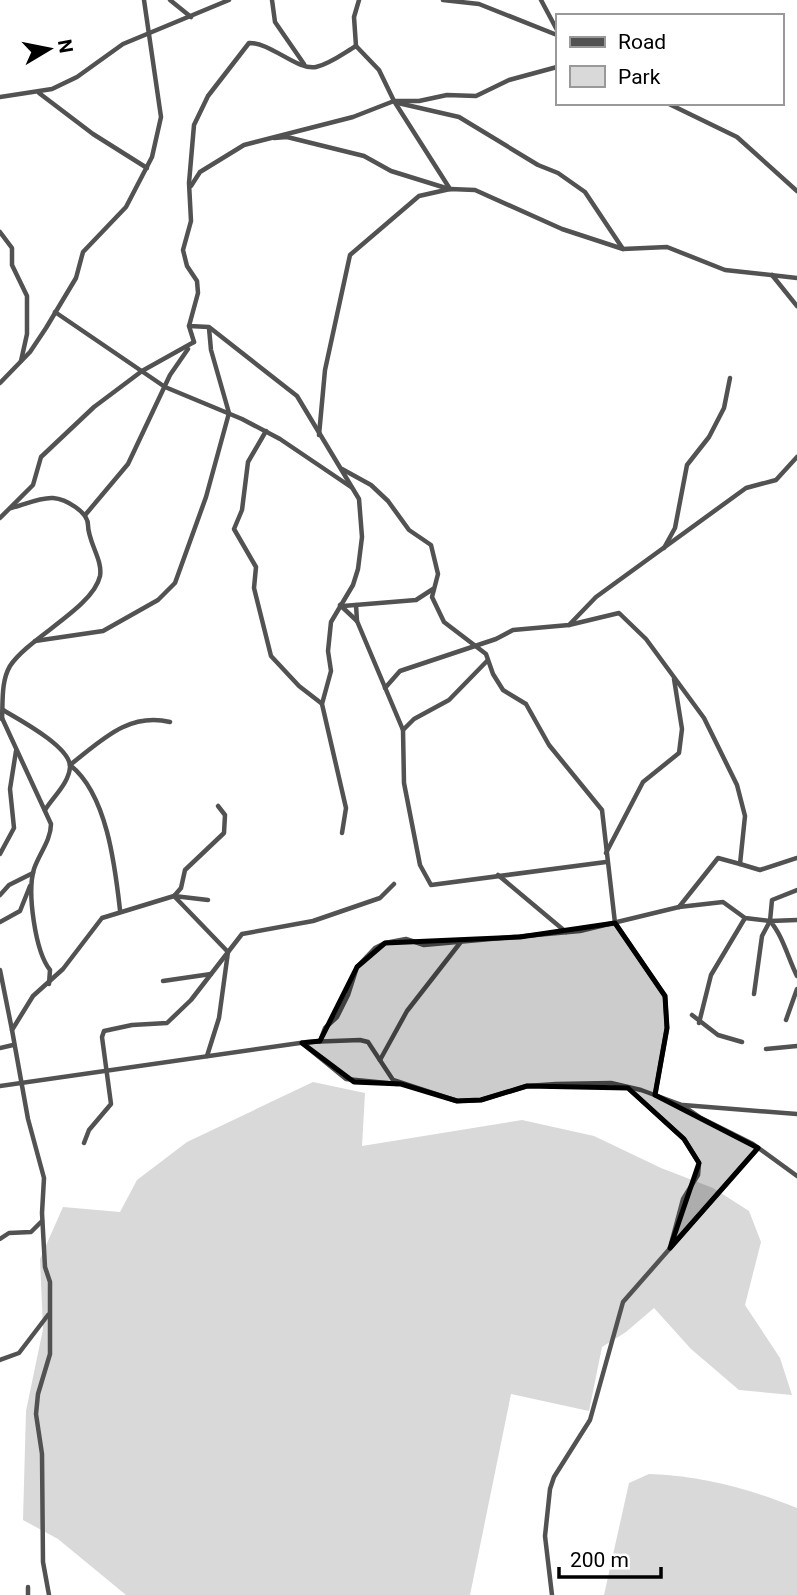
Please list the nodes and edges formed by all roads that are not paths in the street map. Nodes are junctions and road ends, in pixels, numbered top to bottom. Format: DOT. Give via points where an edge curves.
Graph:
graph roads {
  1 [pos="144,0"];
  2 [pos="170,0"];
  3 [pos="229,0"];
  4 [pos="272,0"];
  5 [pos="359,0"];
  6 [pos="443,0"];
  7 [pos="541,0"];
  8 [pos="191,18"];
  9 [pos="556,28"];
  10 [pos="149,34"];
  11 [pos="556,36"];
  12 [pos="356,46"];
  13 [pos="304,65"];
  14 [pos="556,68"];
  15 [pos="38,93"];
  16 [pos="0,97"];
  17 [pos="394,101"];
  18 [pos="671,105"];
  19 [pos="266,138"];
  20 [pos="147,168"];
  21 [pos="450,189"];
  22 [pos="190,190"];
  23 [pos="797,191"];
  24 [pos="0,232"];
  25 [pos="623,249"];
  26 [pos="771,275"];
  27 [pos="797,278"];
  28 [pos="797,306"];
  29 [pos="55,312"];
  30 [pos="189,326"];
  31 [pos="209,327"];
  32 [pos="194,342"];
  33 [pos="20,362"];
  34 [pos="142,372"];
  35 [pos="730,378"];
  36 [pos="0,383"];
  37 [pos="165,387"];
  38 [pos="229,413"];
  39 [pos="266,431"];
  40 [pos="319,436"];
  41 [pos="797,457"];
  42 [pos="341,469"];
  43 [pos="352,487"];
  44 [pos="11,508"];
  45 [pos="86,514"];
  46 [pos="0,518"];
  47 [pos="662,552"];
  48 [pos="433,589"];
  49 [pos="356,605"];
  50 [pos="341,606"];
  51 [pos="357,621"];
  52 [pos="569,625"];
  53 [pos="35,641"];
  54 [pos="476,645"];
  55 [pos="488,660"];
  56 [pos="674,678"];
  57 [pos="385,688"];
  58 [pos="322,704"];
  59 [pos="2,715"];
  60 [pos="170,722"];
  61 [pos="403,730"];
  62 [pos="16,750"];
  63 [pos="70,765"];
  64 [pos="218,806"];
  65 [pos="44,811"];
  66 [pos="342,833"];
  67 [pos="0,854"];
  68 [pos="605,855"];
  69 [pos="797,858"];
  70 [pos="606,862"];
  71 [pos="740,864"];
  72 [pos="33,873"];
  73 [pos="497,874"];
  74 [pos="32,882"];
  75 [pos="394,884"];
  76 [pos="797,890"];
  77 [pos="0,895"];
  78 [pos="174,896"];
  79 [pos="208,900"];
  80 [pos="679,907"];
  81 [pos="120,910"];
  82 [pos="745,918"];
  83 [pos="0,920"];
  84 [pos="797,920"];
  85 [pos="770,921"];
  86 [pos="615,923"];
  87 [pos="567,933"];
  88 [pos="461,942"];
  89 [pos="228,952"];
  90 [pos="0,970"];
  91 [pos="211,974"];
  92 [pos="797,976"];
  93 [pos="163,981"];
  94 [pos="48,985"];
  95 [pos="797,989"];
  96 [pos="754,994"];
  97 [pos="692,1016"];
  98 [pos="786,1020"];
  99 [pos="699,1023"];
  100 [pos="12,1030"];
  101 [pos="320,1041"];
  102 [pos="302,1042"];
  103 [pos="742,1042"];
  104 [pos="13,1045"];
  105 [pos="797,1046"];
  106 [pos="0,1048"];
  107 [pos="766,1049"];
  108 [pos="207,1056"];
  109 [pos="380,1060"];
  110 [pos="108,1069"];
  111 [pos="22,1083"];
  112 [pos="401,1084"];
  113 [pos="0,1086"];
  114 [pos="628,1088"];
  115 [pos="655,1095"];
  116 [pos="682,1105"];
  117 [pos="797,1114"];
  118 [pos="84,1143"];
  119 [pos="758,1148"];
  120 [pos="797,1176"];
  121 [pos="42,1221"];
  122 [pos="0,1240"];
  123 [pos="670,1248"];
  124 [pos="48,1315"];
  125 [pos="0,1360"];
  126 [pos="27,1587"];
  127 [pos="28,1595"];
  128 [pos="49,1595"];
  129 [pos="552,1595"];
  1 -- 10 [label="street"];
  2 -- 8 [label="street"];
  3 -- 8 [label="street"];
  4 -- 13 [label="street" via="275,22"];
  5 -- 12 [label="street" via="354,17"];
  6 -- 11 [label="street" via="479,4"];
  7 -- 9 [label="street"];
  8 -- 10 [label="street"];
  10 -- 15 [label="street" via="107,53 64,84"];
  10 -- 20 [label="street" via="161,117"];
  12 -- 13 [label="street" via="318,66"];
  12 -- 17 [label="street" via="379,70"];
  13 -- 22 [label="street" via="259,44 245,45 196,116"];
  14 -- 17 [label="street" via="509,80 476,96"];
  15 -- 16 [label="street"];
  15 -- 20 [label="street"];
  17 -- 19 [label="street" via="353,117"];
  17 -- 21 [label="street"];
  17 -- 25 [label="street" via="459,117 558,173 585,192"];
  18 -- 23 [label="street" via="737,137"];
  19 -- 21 [label="street" via="287,137 364,156 391,171"];
  19 -- 22 [label="street" via="214,161 193,180"];
  20 -- 29 [label="street" via="118,219 83,252 76,278"];
  21 -- 25 [label="street" via="475,190 562,229"];
  21 -- 40 [label="street" via="419,196 350,256 325,370"];
  22 -- 30 [label="street" via="191,221 183,250 198,293"];
  24 -- 33 [label="street" via="12,248 12,265 27,296 27,334"];
  25 -- 26 [label="street" via="667,247 725,270"];
  26 -- 27 [label="street"];
  26 -- 28 [label="street"];
  29 -- 33 [label="street"];
  29 -- 34 [label="street"];
  30 -- 31 [label="street"];
  30 -- 32 [label="street"];
  31 -- 38 [label="street"];
  31 -- 40 [label="street" via="296,396"];
  32 -- 34 [label="street"];
  32 -- 37 [label="street" via="177,360"];
  33 -- 36 [label="street"];
  34 -- 37 [label="street"];
  34 -- 44 [label="street" via="94,407 41,457 33,485"];
  35 -- 47 [label="street" via="724,408 709,438 687,465 675,528"];
  37 -- 38 [label="street"];
  37 -- 45 [label="street" via="128,464"];
  38 -- 39 [label="street"];
  38 -- 53 [label="street" via="206,497 175,583 158,600 103,631"];
  39 -- 43 [label="street"];
  39 -- 58 [label="street" via="248,462 242,510 234,529 256,567 254,588 271,656"];
  40 -- 42 [label="street"];
  41 -- 47 [label="street" via="776,480 746,488"];
  42 -- 43 [label="street"];
  42 -- 48 [label="street" via="371,485 409,530 431,545 438,574"];
  43 -- 50 [label="street" via="359,499 362,537 353,585"];
  44 -- 45 [label="street" via="53,498"];
  44 -- 46 [label="street"];
  45 -- 53 [label="street" via="100,579 83,601"];
  47 -- 52 [label="street" via="596,597"];
  48 -- 49 [label="street" via="416,600"];
  48 -- 54 [label="street" via="434,607 443,622"];
  49 -- 50 [label="street"];
  49 -- 51 [label="street"];
  50 -- 51 [label="street"];
  50 -- 58 [label="street" via="328,635 331,671"];
  51 -- 57 [label="street"];
  52 -- 54 [label="street" via="518,628"];
  52 -- 56 [label="street" via="619,613 646,639"];
  53 -- 59 [label="street" via="6,673"];
  54 -- 55 [label="street"];
  54 -- 57 [label="street" via="400,671"];
  55 -- 61 [label="street" via="449,700"];
  55 -- 68 [label="street" via="503,690 526,704 549,745 602,810"];
  56 -- 68 [label="street" via="682,737 679,753 643,782"];
  56 -- 71 [label="street" via="704,718 743,798 746,816"];
  57 -- 61 [label="street"];
  58 -- 66 [label="street" via="346,808"];
  59 -- 62 [label="street"];
  59 -- 63 [label="street" via="43,734"];
  60 -- 63 [label="street" via="155,718 120,727"];
  61 -- 73 [label="street" via="404,783 420,865 431,885"];
  62 -- 65 [label="street"];
  62 -- 67 [label="street" via="10,789 13,828"];
  63 -- 65 [label="street" via="63,785"];
  63 -- 81 [label="street" via="95,796"];
  64 -- 78 [label="street" via="225,815 223,833 185,870"];
  65 -- 72 [label="street" via="52,827"];
  68 -- 70 [label="street"];
  69 -- 71 [label="street" via="760,870"];
  70 -- 73 [label="street"];
  70 -- 86 [label="street"];
  71 -- 80 [label="street" via="718,858"];
  72 -- 74 [label="street"];
  72 -- 77 [label="street"];
  73 -- 87 [label="street"];
  74 -- 83 [label="street" via="20,911"];
  74 -- 94 [label="street" via="37,942 50,970"];
  75 -- 89 [label="street" via="380,898 313,921 242,934"];
  76 -- 85 [label="street" via="772,901"];
  78 -- 79 [label="street"];
  78 -- 81 [label="street"];
  78 -- 89 [label="street"];
  80 -- 82 [label="street" via="723,902"];
  80 -- 86 [label="street"];
  81 -- 94 [label="street" via="102,918"];
  82 -- 85 [label="street"];
  82 -- 99 [label="street" via="711,975"];
  84 -- 85 [label="street"];
  85 -- 92 [label="street" via="780,933"];
  85 -- 96 [label="street" via="762,936"];
  86 -- 87 [label="street"];
  86 -- 115 [label="street" via="665,996 667,1028"];
  87 -- 88 [label="street"];
  88 -- 101 [label="street" via="424,945 402,938 375,948 357,967 337,1017"];
  88 -- 109 [label="street" via="407,1011"];
  89 -- 91 [label="street"];
  89 -- 108 [label="street" via="219,1018"];
  90 -- 100 [label="street"];
  91 -- 93 [label="street"];
  91 -- 110 [label="street" via="167,1023 104,1031"];
  94 -- 100 [label="street" via="33,996"];
  95 -- 98 [label="street"];
  97 -- 99 [label="street"];
  99 -- 103 [label="street"];
  100 -- 104 [label="street"];
  101 -- 102 [label="street"];
  101 -- 109 [label="street" via="368,1042"];
  102 -- 108 [label="street"];
  102 -- 112 [label="street" via="346,1079"];
  104 -- 106 [label="street"];
  104 -- 111 [label="street"];
  105 -- 107 [label="street"];
  108 -- 110 [label="street"];
  109 -- 112 [label="street"];
  110 -- 111 [label="street"];
  110 -- 118 [label="street" via="111,1104"];
  111 -- 113 [label="street"];
  111 -- 121 [label="street" via="43,1169"];
  112 -- 114 [label="street" via="457,1101 481,1100 527,1086 611,1083"];
  114 -- 115 [label="street"];
  114 -- 123 [label="street" via="684,1139 699,1163 698,1175 679,1210"];
  115 -- 116 [label="street"];
  116 -- 117 [label="street"];
  116 -- 119 [label="street"];
  119 -- 120 [label="street"];
  119 -- 123 [label="street"];
  121 -- 122 [label="street" via="31,1232 9,1233"];
  121 -- 124 [label="street" via="50,1282"];
  123 -- 129 [label="street" via="623,1303 590,1420 554,1477 544,1536"];
  124 -- 125 [label="street" via="19,1353"];
  124 -- 128 [label="street" via="50,1354 36,1414 43,1562"];
  126 -- 127 [label="street"];
}
